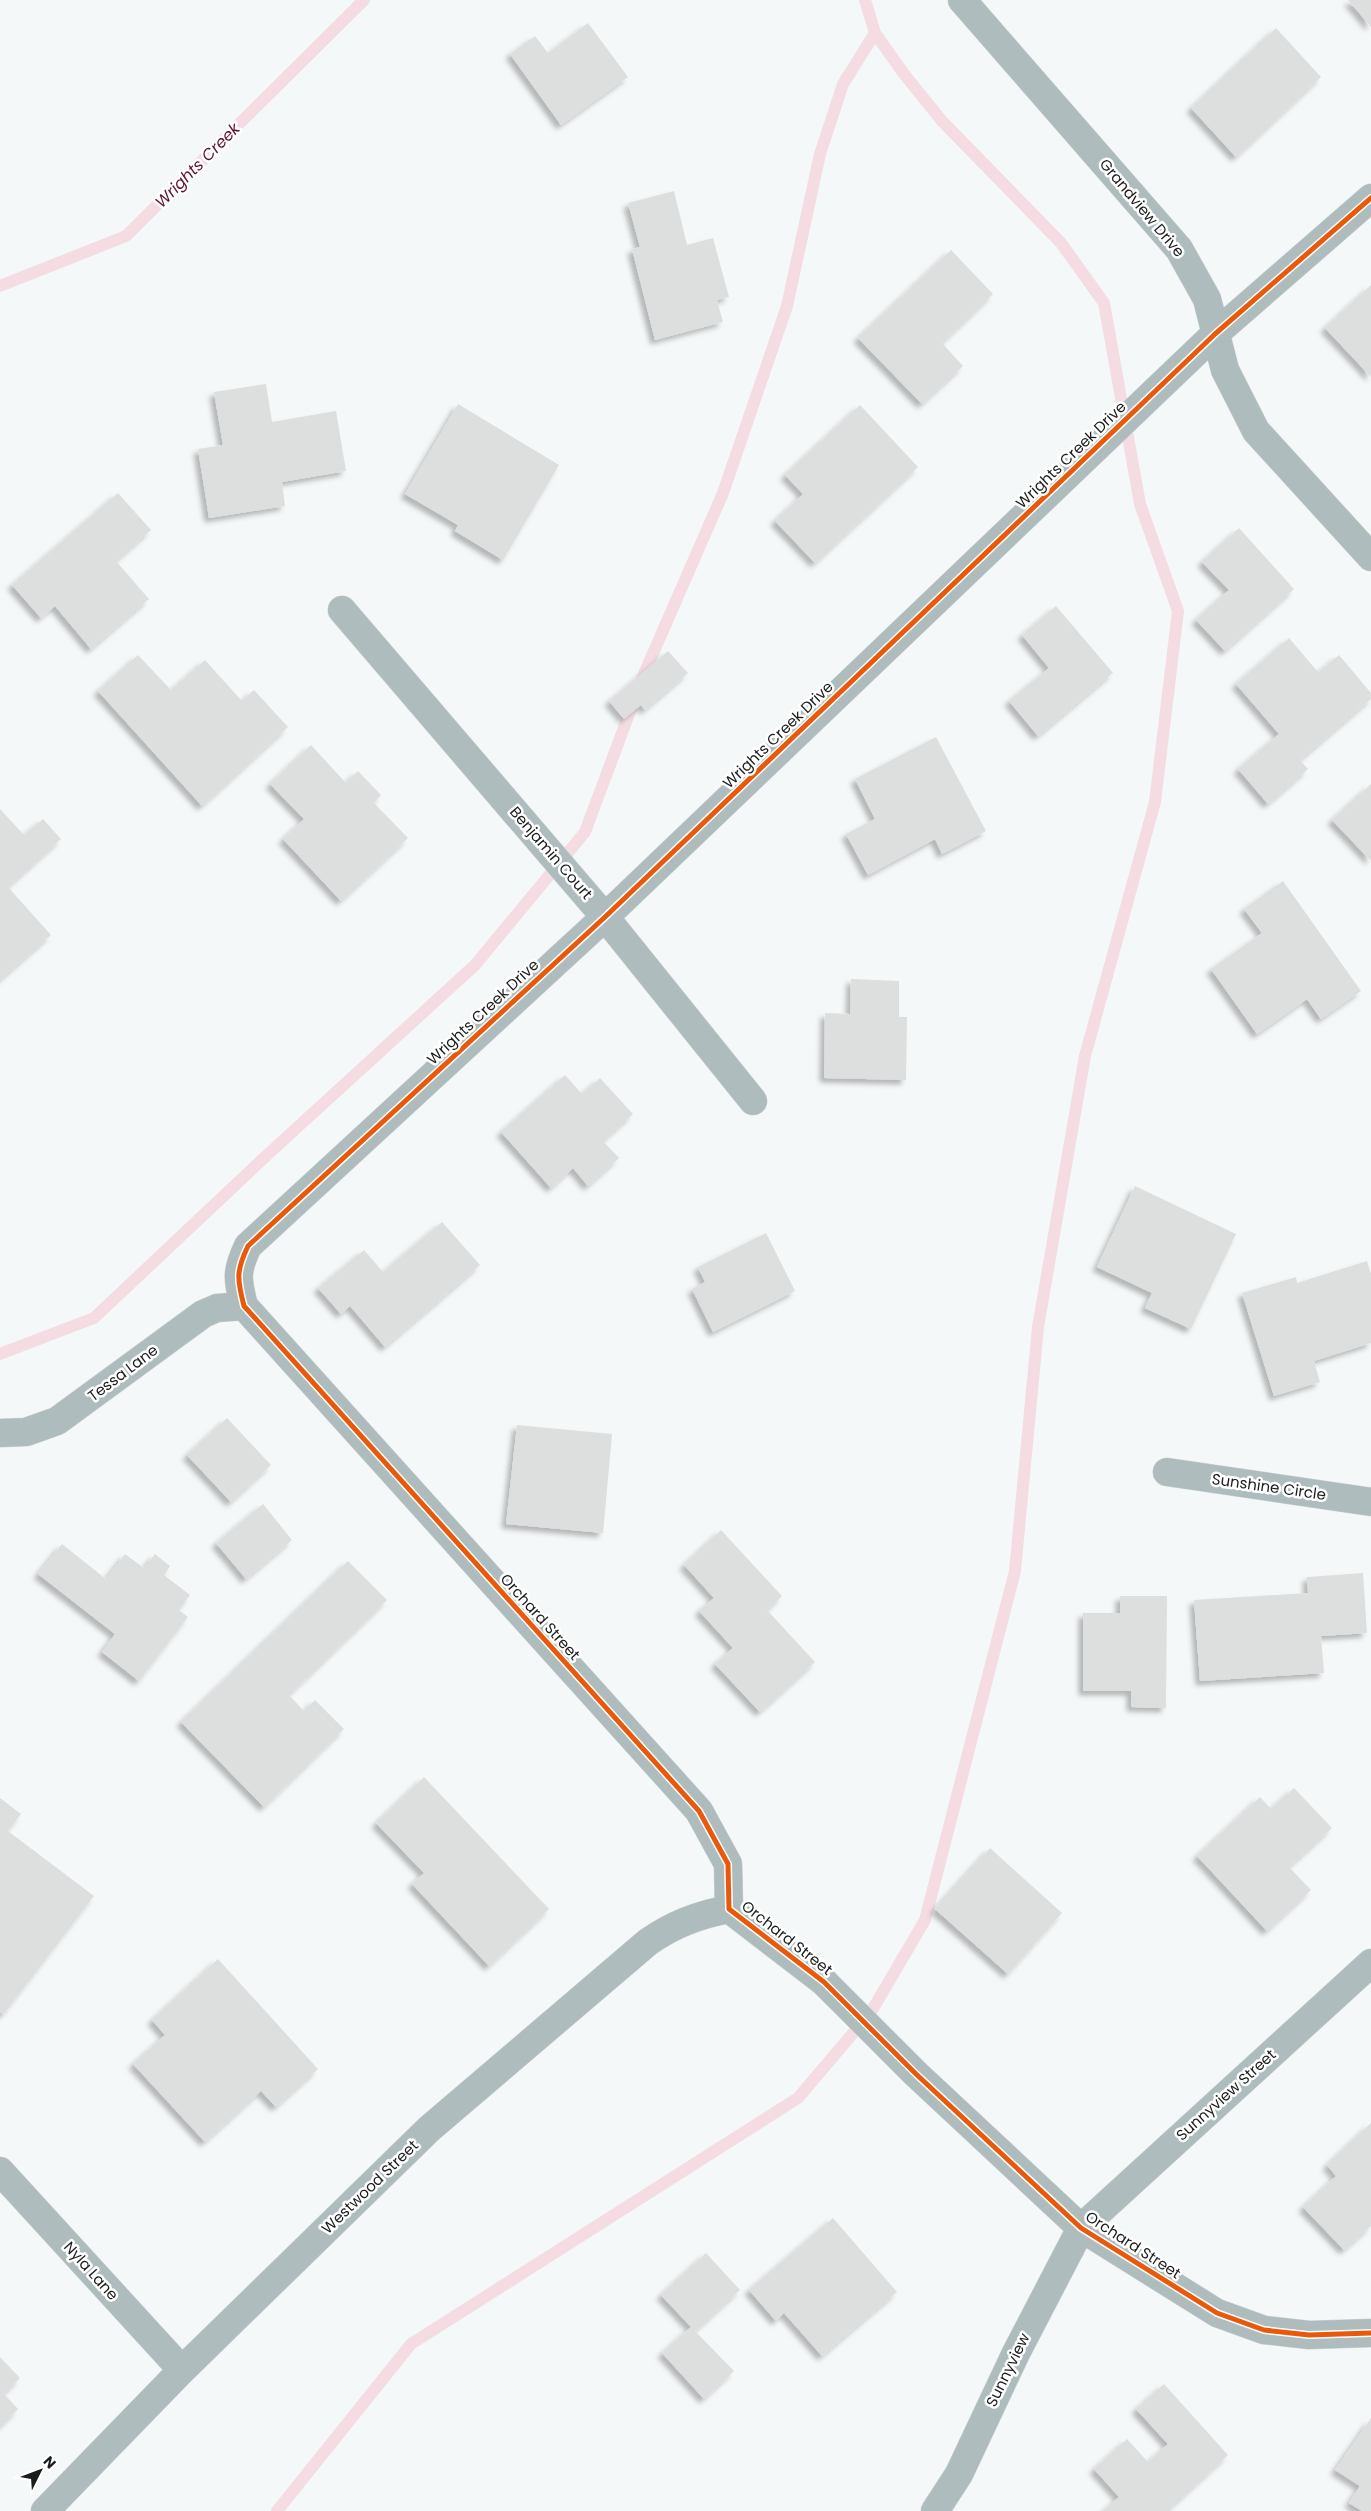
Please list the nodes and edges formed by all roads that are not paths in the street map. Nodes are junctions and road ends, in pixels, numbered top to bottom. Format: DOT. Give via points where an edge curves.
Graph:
graph roads {
  1 [pos="962,0"];
  2 [pos="1371,198"];
  3 [pos="1215,334"];
  4 [pos="1371,557"];
  5 [pos="342,610"];
  6 [pos="605,917"];
  7 [pos="753,1101"];
  8 [pos="244,1306"];
  9 [pos="0,1433"];
  10 [pos="1167,1472"];
  11 [pos="1371,1502"];
  12 [pos="728,1909"];
  13 [pos="1371,1963"];
  14 [pos="0,2171"];
  15 [pos="1081,2228"];
  16 [pos="1371,2333"];
  17 [pos="182,2370"];
  18 [pos="45,2511"];
  19 [pos="935,2511"];
  1 -- 3 [label="street, Grandview Drive" via="1179,249 1206,299"];
  2 -- 3 [label="street, Wrights Creek Drive"];
  3 -- 4 [label="street, Grandview Drive" via="1225,370 1256,431"];
  3 -- 6 [label="street, Wrights Creek Drive"];
  5 -- 6 [label="street, Benjamin Court"];
  6 -- 7 [label="street, Benjamin Court"];
  6 -- 8 [label="street, Wrights Creek Drive" via="248,1246 239,1266 237,1281"];
  8 -- 9 [label="street, Tessa Lane" via="216,1308 203,1314 58,1421 26,1432"];
  8 -- 12 [label="street, Orchard Street" via="699,1811 728,1864"];
  10 -- 11 [label="street, Sunshine Circle"];
  12 -- 15 [label="street, Orchard Street" via="824,1982 916,2074"];
  12 -- 17 [label="street, Westwood Street" via="699,1915 668,1928 648,1942 429,2129"];
  13 -- 15 [label="street, Sunnyview Street"];
  14 -- 17 [label="street, Nyla Lane"];
  15 -- 16 [label="street, Orchard Street" via="1217,2313 1254,2326 1309,2335"];
  15 -- 19 [label="street, Sunnyview" via="1016,2352 959,2474"];
  17 -- 18 [label="street, Westwood Street"];
}
